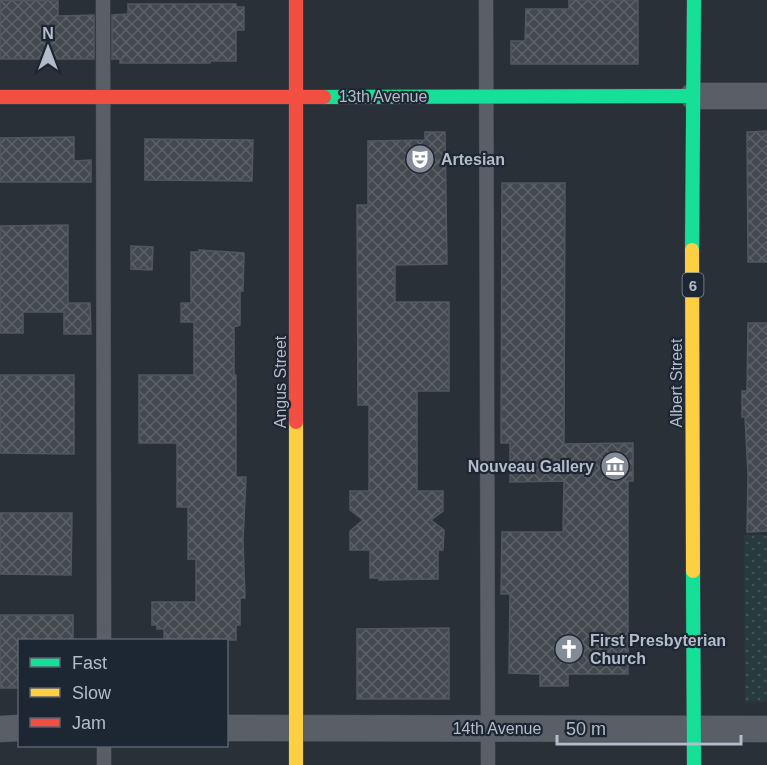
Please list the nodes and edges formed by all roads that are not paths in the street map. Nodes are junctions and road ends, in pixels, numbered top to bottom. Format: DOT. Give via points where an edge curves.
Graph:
graph roads {
  1 [pos="103,0"];
  2 [pos="296,0"];
  3 [pos="486,0"];
  4 [pos="694,0"];
  5 [pos="103,96"];
  6 [pos="296,96"];
  7 [pos="487,96"];
  8 [pos="693,96"];
  9 [pos="767,96"];
  10 [pos="0,97"];
  11 [pos="104,639"];
  12 [pos="18,728"];
  13 [pos="228,728"];
  14 [pos="296,728"];
  15 [pos="488,728"];
  16 [pos="0,729"];
  17 [pos="694,729"];
  18 [pos="767,729"];
  19 [pos="104,747"];
  20 [pos="104,765"];
  21 [pos="296,765"];
  22 [pos="488,765"];
  23 [pos="694,765"];
  1 -- 5 [label="lane"];
  2 -- 6 [label="street, Angus Street"];
  3 -- 7 [label="lane"];
  4 -- 8 [label="street, Albert Street / 6"];
  5 -- 6 [label="street, 13th Avenue"];
  5 -- 10 [label="street, 13th Avenue"];
  5 -- 11 [label="lane"];
  6 -- 7 [label="street, 13th Avenue"];
  6 -- 14 [label="street, Angus Street"];
  7 -- 8 [label="street, 13th Avenue"];
  7 -- 15 [label="lane"];
  8 -- 9 [label="street, 13th Avenue"];
  8 -- 17 [label="street, Albert Street / 6"];
  12 -- 16 [label="street"];
  13 -- 14 [label="street, 14th Avenue"];
  14 -- 15 [label="street, 14th Avenue"];
  14 -- 21 [label="street, Angus Street"];
  15 -- 17 [label="street, 14th Avenue"];
  15 -- 22 [label="lane"];
  17 -- 18 [label="street, 14th Avenue"];
  17 -- 23 [label="street, Albert Street / 6"];
  19 -- 20 [label="lane"];
}
